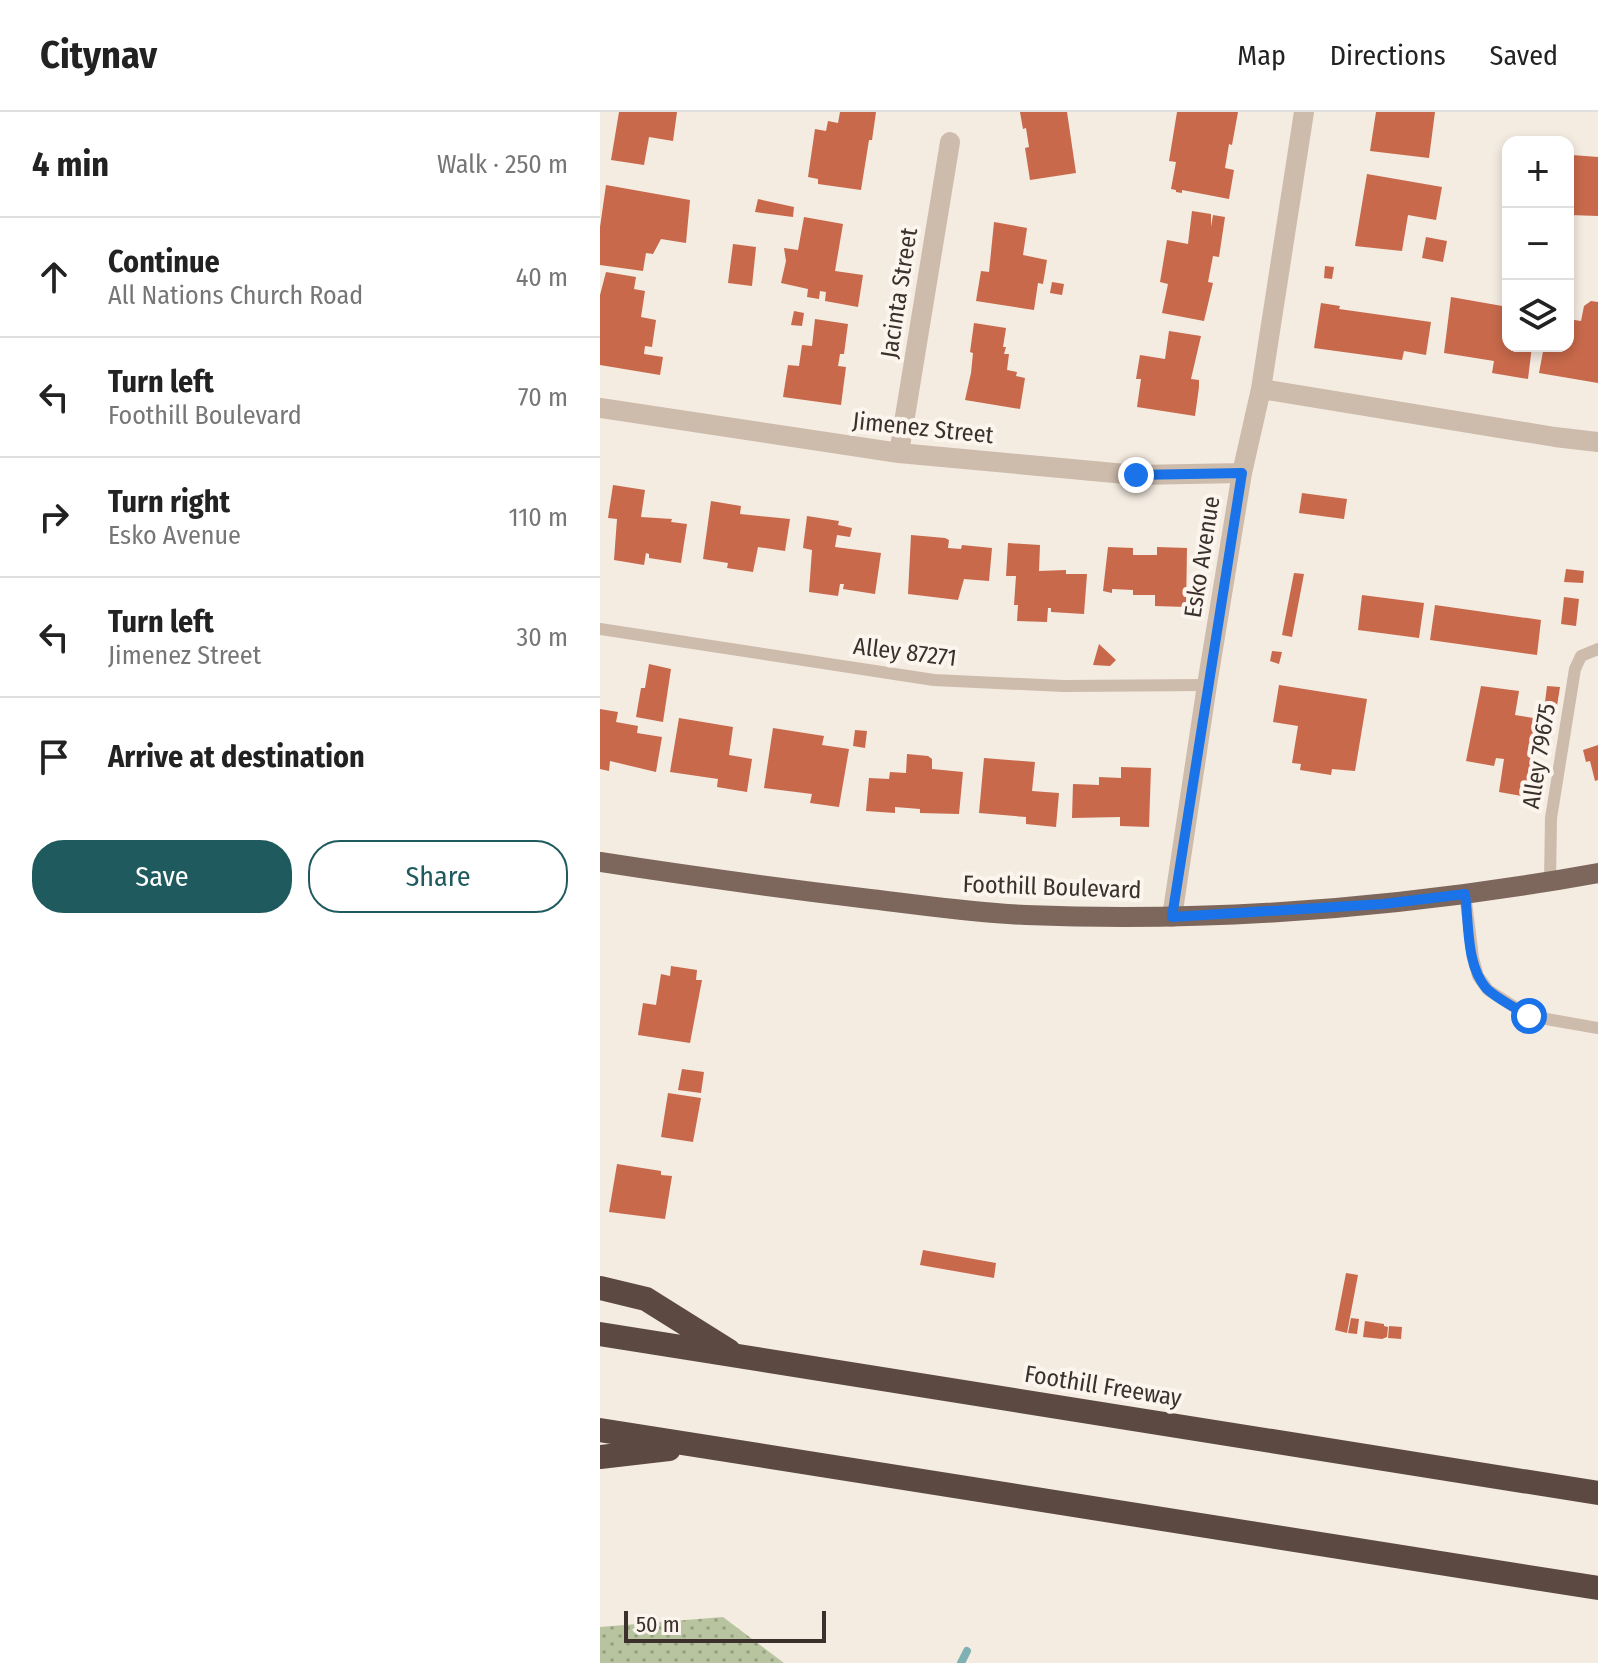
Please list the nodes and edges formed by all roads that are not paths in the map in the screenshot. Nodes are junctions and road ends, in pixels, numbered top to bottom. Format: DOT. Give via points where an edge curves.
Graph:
graph roads {
  1 [pos="1304,112"];
  2 [pos="950,142"];
  3 [pos="1261,389"];
  4 [pos="600,408"];
  5 [pos="1598,442"];
  6 [pos="899,453"];
  7 [pos="1242,473"];
  8 [pos="600,629"];
  9 [pos="1598,649"];
  10 [pos="1207,685"];
  11 [pos="600,862"];
  12 [pos="1598,873"];
  13 [pos="1550,882"];
  14 [pos="1465,894"];
  15 [pos="1172,917"];
  16 [pos="1598,1028"];
  17 [pos="600,1288"];
  18 [pos="600,1334"];
  19 [pos="738,1356"];
  20 [pos="600,1430"];
  21 [pos="698,1446"];
  22 [pos="600,1457"];
  23 [pos="1598,1493"];
  24 [pos="1598,1588"];
  1 -- 3 [label="street, Esko Avenue"];
  2 -- 6 [label="street, Jacinta Street"];
  3 -- 5 [label="street"];
  3 -- 7 [label="street, Esko Avenue"];
  4 -- 6 [label="street, Jimenez Street"];
  6 -- 7 [label="street, Jimenez Street" via="1136,475"];
  7 -- 10 [label="street, Esko Avenue"];
  8 -- 10 [label="lane, Alley 87271" via="934,680"];
  9 -- 13 [label="lane, Alley 79675" via="1581,656 1575,669 1551,818"];
  10 -- 15 [label="street, Esko Avenue"];
  11 -- 15 [label="main road, Foothill Boulevard" via="959,910"];
  12 -- 13 [label="main road, Foothill Boulevard"];
  13 -- 14 [label="main road, Foothill Boulevard"];
  14 -- 15 [label="main road, Foothill Boulevard"];
  14 -- 16 [label="lane" via="1473,958 1488,990 1529,1016"];
  17 -- 19 [label="highway" via="646,1299"];
  18 -- 19 [label="highway, Foothill Freeway"];
  19 -- 23 [label="highway, Foothill Freeway"];
  20 -- 21 [label="highway"];
  21 -- 22 [label="highway"];
  21 -- 24 [label="highway"];
}
